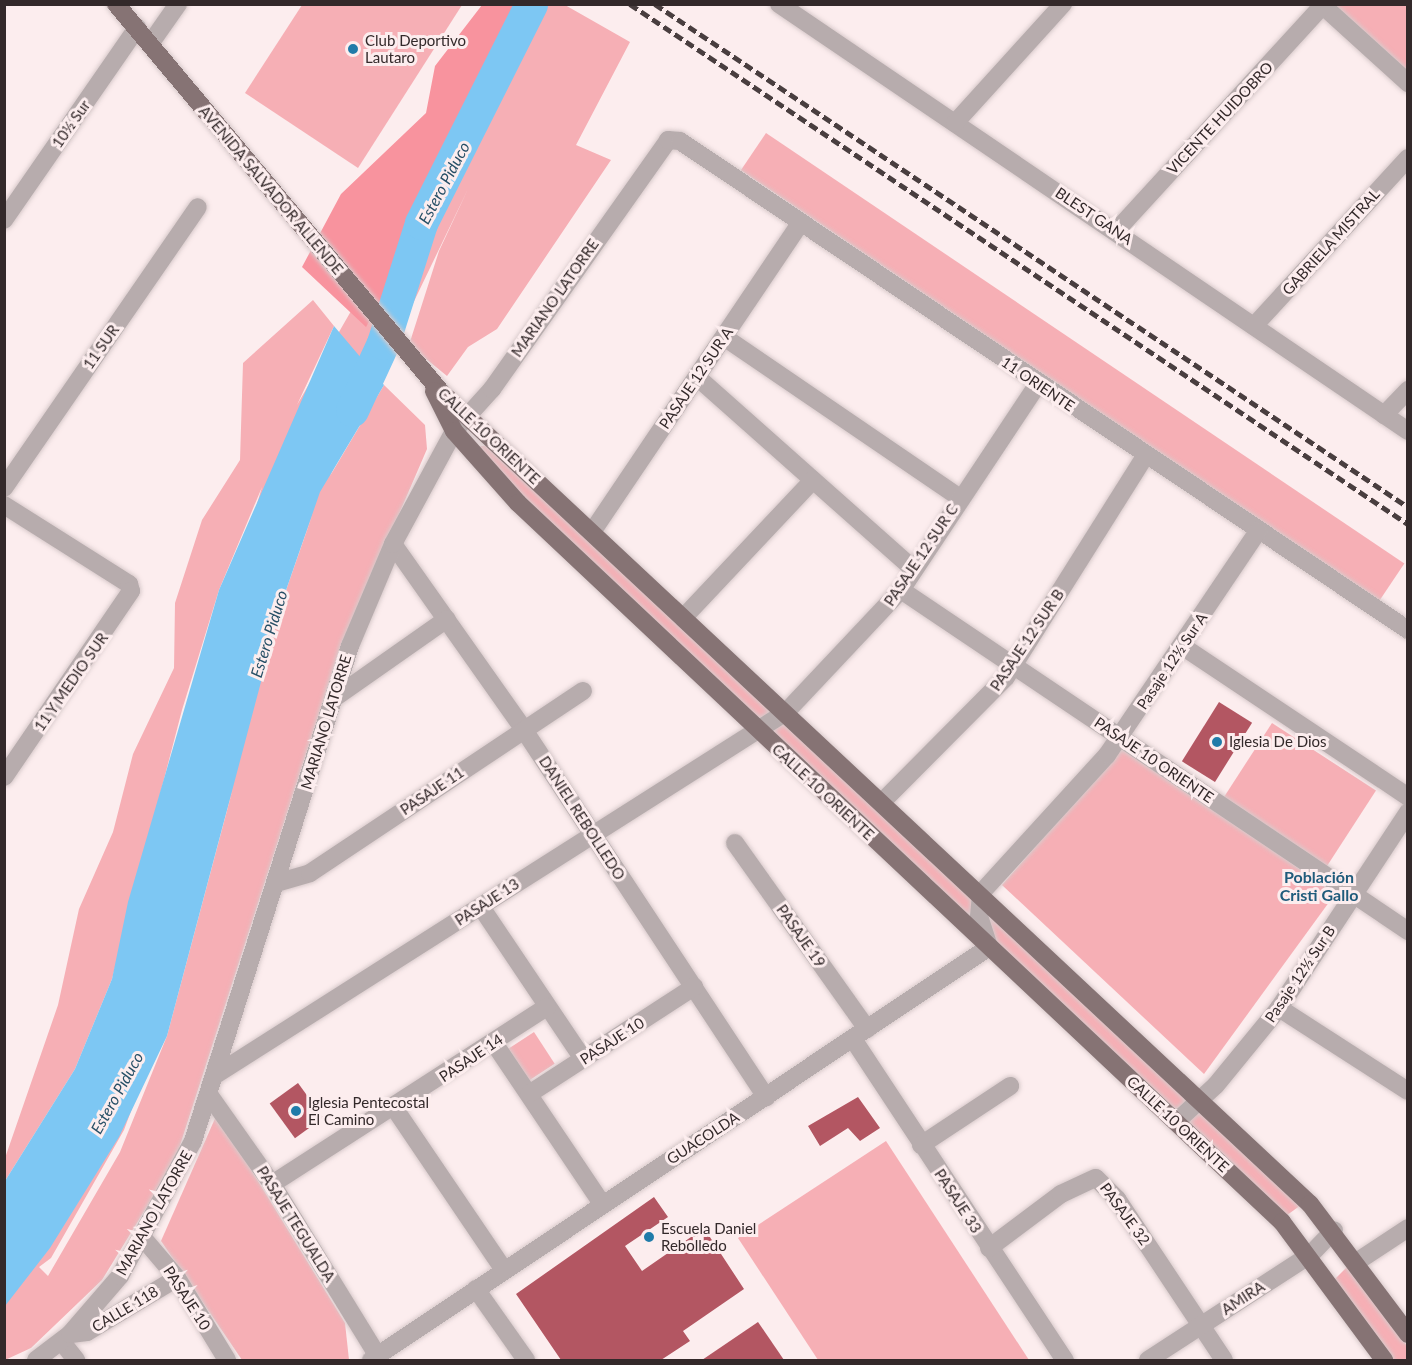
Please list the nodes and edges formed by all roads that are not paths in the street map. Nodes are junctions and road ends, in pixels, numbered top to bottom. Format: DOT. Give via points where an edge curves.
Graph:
graph roads {
  1 [pos="116,4"];
  2 [pos="178,4"];
  3 [pos="779,4"];
  4 [pos="1063,4"];
  5 [pos="1323,5"];
  6 [pos="137,28"];
  7 [pos="150,44"];
  8 [pos="1407,83"];
  9 [pos="955,123"];
  10 [pos="668,140"];
  11 [pos="1407,158"];
  12 [pos="198,207"];
  13 [pos="4,220"];
  14 [pos="800,224"];
  15 [pos="1116,231"];
  16 [pos="1254,326"];
  17 [pos="724,338"];
  18 [pos="426,376"];
  19 [pos="698,376"];
  20 [pos="1038,384"];
  21 [pos="1407,390"];
  22 [pos="467,415"];
  23 [pos="1384,415"];
  24 [pos="454,431"];
  25 [pos="1407,431"];
  26 [pos="1145,456"];
  27 [pos="813,480"];
  28 [pos="4,488"];
  29 [pos="960,498"];
  30 [pos="4,505"];
  31 [pos="1258,531"];
  32 [pos="592,532"];
  33 [pos="393,544"];
  34 [pos="914,570"];
  35 [pos="901,590"];
  36 [pos="684,617"];
  37 [pos="447,619"];
  38 [pos="1407,630"];
  39 [pos="1182,646"];
  40 [pos="1014,665"];
  41 [pos="583,691"];
  42 [pos="333,699"];
  43 [pos="786,712"];
  44 [pos="756,729"];
  45 [pos="524,730"];
  46 [pos="1121,737"];
  47 [pos="4,777"];
  48 [pos="1407,797"];
  49 [pos="882,802"];
  50 [pos="1407,812"];
  51 [pos="591,832"];
  52 [pos="735,843"];
  53 [pos="276,883"];
  54 [pos="981,893"];
  55 [pos="1353,895"];
  56 [pos="481,907"];
  57 [pos="1407,931"];
  58 [pos="989,947"];
  59 [pos="694,987"];
  60 [pos="547,1007"];
  61 [pos="1278,1008"];
  62 [pos="860,1034"];
  63 [pos="494,1043"];
  64 [pos="583,1059"];
  65 [pos="217,1074"];
  66 [pos="1010,1086"];
  67 [pos="1407,1091"];
  68 [pos="529,1094"];
  69 [pos="210,1096"];
  70 [pos="766,1097"];
  71 [pos="1199,1100"];
  72 [pos="395,1109"];
  73 [pos="1176,1122"];
  74 [pos="921,1145"];
  75 [pos="272,1184"];
  76 [pos="602,1204"];
  77 [pos="1407,1228"];
  78 [pos="1334,1230"];
  79 [pos="143,1238"];
  80 [pos="989,1248"];
  81 [pos="1311,1254"];
  82 [pos="1358,1261"];
  83 [pos="504,1270"];
  84 [pos="177,1278"];
  85 [pos="476,1289"];
  86 [pos="1201,1325"];
  87 [pos="1407,1334"];
  88 [pos="66,1338"];
  89 [pos="374,1358"];
  90 [pos="36,1360"];
  91 [pos="76,1360"];
  92 [pos="227,1360"];
  93 [pos="526,1360"];
  94 [pos="1065,1360"];
  95 [pos="1148,1360"];
  96 [pos="1224,1360"];
  97 [pos="1384,1360"];
  1 -- 6 [label="main road, AVENIDA SALVADOR ALLENDE"];
  2 -- 7 [label="street"];
  3 -- 9 [label="street, BLEST GANA"];
  4 -- 9 [label="street"];
  5 -- 8 [label="street"];
  5 -- 15 [label="street, VICENTE HUIDOBRO"];
  6 -- 7 [label="main road, AVENIDA SALVADOR ALLENDE"];
  6 -- 13 [label="street, 10½ Sur"];
  7 -- 18 [label="main road, AVENIDA SALVADOR ALLENDE"];
  9 -- 15 [label="street, BLEST GANA"];
  10 -- 14 [label="street, 11 ORIENTE" via="680,141"];
  10 -- 22 [label="street, MARIANO LATORRE" via="492,389"];
  11 -- 16 [label="street, GABRIELA MISTRAL"];
  12 -- 28 [label="street, 11 SUR"];
  14 -- 17 [label="street, PASAJE 12 SUR A"];
  14 -- 20 [label="street, 11 ORIENTE"];
  15 -- 16 [label="street, BLEST GANA"];
  16 -- 23 [label="street, BLEST GANA"];
  17 -- 19 [label="street, PASAJE 12 SUR A"];
  17 -- 29 [label="street"];
  18 -- 22 [label="main road, CALLE 10 ORIENTE"];
  18 -- 24 [label="main road, CALLE 10 ORIENTE"];
  19 -- 27 [label="street"];
  19 -- 32 [label="street, PASAJE 12 SUR A"];
  20 -- 26 [label="street, 11 ORIENTE"];
  20 -- 29 [label="street, PASAJE 12 SUR C"];
  21 -- 23 [label="street"];
  22 -- 24 [label="street, MARIANO LATORRE"];
  22 -- 32 [label="main road, CALLE 10 ORIENTE"];
  23 -- 25 [label="street, BLEST GANA"];
  24 -- 33 [label="street, MARIANO LATORRE"];
  24 -- 44 [label="main road, CALLE 10 ORIENTE" via="518,503"];
  26 -- 31 [label="street, 11 ORIENTE"];
  26 -- 40 [label="street, PASAJE 12 SUR B"];
  27 -- 34 [label="street"];
  27 -- 36 [label="street"];
  29 -- 34 [label="street, PASAJE 12 SUR C"];
  30 -- 47 [label="street, 11 Y MEDIO SUR" via="129,584 129,599"];
  31 -- 38 [label="street, 11 ORIENTE"];
  31 -- 39 [label="street, Pasaje 12½ Sur A"];
  32 -- 36 [label="main road, CALLE 10 ORIENTE"];
  33 -- 37 [label="street, DANIEL REBOLLEDO"];
  33 -- 42 [label="street, MARIANO LATORRE"];
  34 -- 35 [label="street, PASAJE 12 SUR C"];
  35 -- 40 [label="street, PASAJE 10 ORIENTE"];
  35 -- 43 [label="street, PASAJE 12 SUR C"];
  36 -- 43 [label="main road, CALLE 10 ORIENTE"];
  37 -- 42 [label="street"];
  37 -- 45 [label="street, DANIEL REBOLLEDO"];
  39 -- 46 [label="street, Pasaje 12½ Sur A"];
  39 -- 48 [label="street"];
  40 -- 46 [label="street, PASAJE 10 ORIENTE"];
  40 -- 49 [label="street, PASAJE 12 SUR B"];
  41 -- 45 [label="street, PASAJE 11"];
  42 -- 53 [label="street, MARIANO LATORRE"];
  43 -- 44 [label="street, PASAJE 12 SUR C"];
  43 -- 49 [label="main road, CALLE 10 ORIENTE"];
  44 -- 51 [label="street, PASAJE 13"];
  44 -- 58 [label="main road, CALLE 10 ORIENTE"];
  45 -- 51 [label="street, DANIEL REBOLLEDO"];
  45 -- 53 [label="street, PASAJE 11" via="310,873"];
  46 -- 54 [label="street, Pasaje 12½ Sur A"];
  46 -- 55 [label="street, PASAJE 10 ORIENTE"];
  49 -- 54 [label="main road, CALLE 10 ORIENTE"];
  50 -- 55 [label="street, Pasaje 12½ Sur B"];
  51 -- 56 [label="street, PASAJE 13"];
  51 -- 59 [label="street, DANIEL REBOLLEDO"];
  52 -- 62 [label="street, PASAJE 19"];
  53 -- 65 [label="street, MARIANO LATORRE"];
  54 -- 58 [label="street" via="979,917"];
  54 -- 71 [label="main road, CALLE 10 ORIENTE"];
  55 -- 57 [label="street, PASAJE 10 ORIENTE"];
  55 -- 61 [label="street, Pasaje 12½ Sur B"];
  56 -- 60 [label="street"];
  56 -- 65 [label="street, PASAJE 13"];
  58 -- 62 [label="street, GUACOLDA"];
  58 -- 73 [label="main road, CALLE 10 ORIENTE"];
  59 -- 64 [label="street, PASAJE 10"];
  59 -- 70 [label="street, DANIEL REBOLLEDO"];
  60 -- 63 [label="street, PASAJE 14"];
  60 -- 64 [label="street"];
  61 -- 67 [label="street"];
  61 -- 71 [label="street, Pasaje 12½ Sur B"];
  62 -- 70 [label="street, GUACOLDA"];
  62 -- 74 [label="street, PASAJE 33"];
  63 -- 68 [label="street"];
  63 -- 72 [label="street, PASAJE 14"];
  64 -- 68 [label="street, PASAJE 10"];
  65 -- 69 [label="street, MARIANO LATORRE"];
  66 -- 74 [label="street"];
  68 -- 76 [label="street"];
  69 -- 75 [label="street, PASAJE TEGUALDA"];
  69 -- 79 [label="street, MARIANO LATORRE" via="181,1168"];
  70 -- 76 [label="street, GUACOLDA"];
  71 -- 73 [label="street, Pasaje 12½ Sur B"];
  71 -- 78 [label="main road, CALLE 10 ORIENTE"];
  72 -- 75 [label="street, PASAJE 14"];
  72 -- 83 [label="street"];
  73 -- 81 [label="main road, CALLE 10 ORIENTE"];
  74 -- 80 [label="street, PASAJE 33"];
  75 -- 89 [label="street, PASAJE TEGUALDA"];
  76 -- 83 [label="street, GUACOLDA"];
  77 -- 82 [label="street"];
  78 -- 81 [label="street, AMIRA"];
  78 -- 82 [label="main road, CALLE 10 ORIENTE"];
  79 -- 84 [label="street, PASAJE 10"];
  79 -- 88 [label="street, MARIANO LATORRE" via="114,1285"];
  80 -- 86 [label="street, PASAJE 32" via="1061,1194 1096,1178 1118,1200"];
  80 -- 94 [label="street, PASAJE 33"];
  81 -- 86 [label="street, AMIRA"];
  81 -- 97 [label="main road, CALLE 10 ORIENTE"];
  82 -- 87 [label="main road, CALLE 10 ORIENTE"];
  83 -- 85 [label="street, GUACOLDA"];
  84 -- 88 [label="street, CALLE 118" via="87,1332"];
  84 -- 92 [label="street, PASAJE 10"];
  85 -- 89 [label="street, GUACOLDA"];
  85 -- 93 [label="street"];
  86 -- 95 [label="street, AMIRA"];
  86 -- 96 [label="street, PASAJE 32"];
  88 -- 90 [label="street, CALLE 118"];
  88 -- 91 [label="street"];
}
